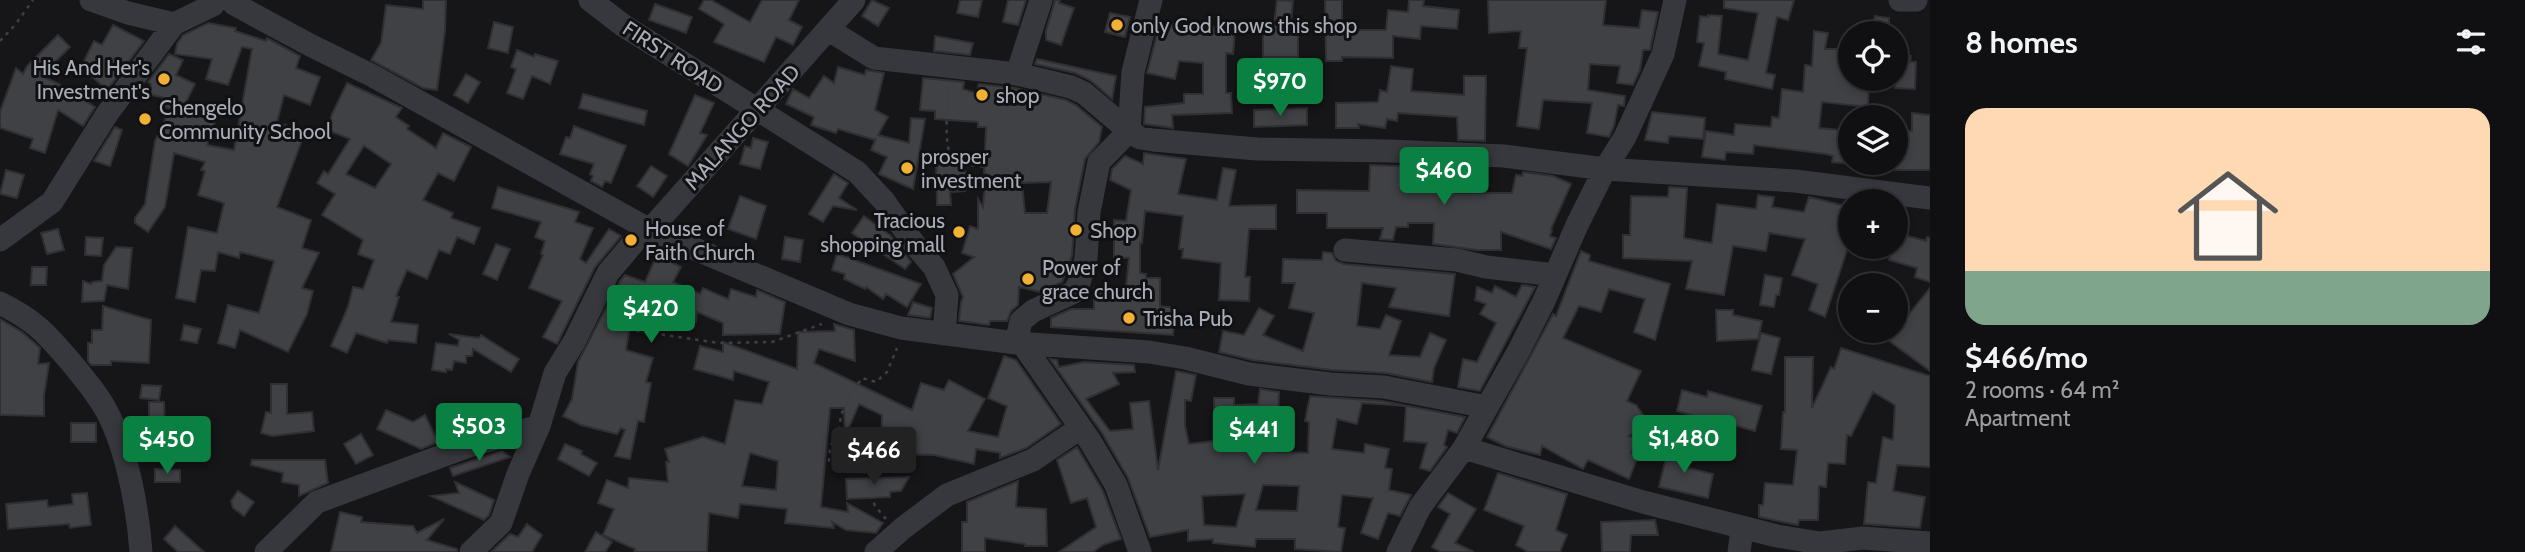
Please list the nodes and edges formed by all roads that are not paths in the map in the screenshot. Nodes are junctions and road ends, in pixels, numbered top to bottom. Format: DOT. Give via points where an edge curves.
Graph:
graph roads {
  1 [pos="91,0"];
  2 [pos="264,0"];
  3 [pos="590,0"];
  4 [pos="854,0"];
  5 [pos="1041,0"];
  6 [pos="1151,0"];
  7 [pos="1675,0"];
  8 [pos="1900,0"];
  9 [pos="1916,0"];
  10 [pos="220,3"];
  11 [pos="174,24"];
  12 [pos="829,30"];
  13 [pos="1017,74"];
  14 [pos="757,112"];
  15 [pos="1129,131"];
  16 [pos="1605,169"];
  17 [pos="1930,198"];
  18 [pos="650,230"];
  19 [pos="0,240"];
  20 [pos="1345,250"];
  21 [pos="1555,275"];
  22 [pos="0,303"];
  23 [pos="944,334"];
  24 [pos="1019,343"];
  25 [pos="1487,407"];
  26 [pos="539,426"];
  27 [pos="1080,428"];
  28 [pos="1464,448"];
  29 [pos="1742,529"];
  30 [pos="1930,543"];
  31 [pos="141,552"];
  32 [pos="266,552"];
  33 [pos="471,552"];
  34 [pos="876,552"];
  35 [pos="1140,552"];
  36 [pos="1398,552"];
  37 [pos="1739,552"];
  1 -- 11 [label="street"];
  2 -- 10 [label="street"];
  3 -- 14 [label="street, FIRST ROAD"];
  4 -- 12 [label="street, MALANGO ROAD"];
  5 -- 13 [label="street"];
  6 -- 15 [label="street" via="1133,72"];
  7 -- 16 [label="street" via="1663,54"];
  8 -- 9 [label="street"];
  10 -- 11 [label="street"];
  10 -- 18 [label="street" via="373,76"];
  11 -- 19 [label="street" via="107,114 52,202"];
  12 -- 13 [label="street" via="874,58"];
  12 -- 14 [label="street, MALANGO ROAD"];
  13 -- 15 [label="street" via="1077,89"];
  14 -- 18 [label="street, MALANGO ROAD"];
  14 -- 23 [label="street, FIRST ROAD" via="857,172 884,201 934,267 947,295"];
  15 -- 16 [label="street" via="1153,141 1257,149 1504,156"];
  15 -- 24 [label="street" via="1099,162 1079,283 1074,292 1020,321"];
  16 -- 17 [label="street" via="1795,181"];
  16 -- 21 [label="street"];
  18 -- 23 [label="street" via="849,314"];
  18 -- 26 [label="street, MALANGO ROAD" via="640,235 608,273 555,373"];
  20 -- 21 [label="street"];
  21 -- 25 [label="street"];
  22 -- 31 [label="street" via="41,327 107,411 134,497"];
  23 -- 24 [label="street"];
  24 -- 25 [label="street" via="1149,352 1249,373 1384,387"];
  24 -- 27 [label="street"];
  25 -- 28 [label="street"];
  26 -- 32 [label="street" via="469,446 317,502"];
  26 -- 33 [label="street, MALANGO ROAD" via="501,523"];
  27 -- 34 [label="street" via="1033,460 947,495"];
  27 -- 35 [label="street" via="1116,485"];
  28 -- 29 [label="street"];
  28 -- 36 [label="street" via="1420,507"];
  29 -- 30 [label="street" via="1820,542 1863,538"];
  29 -- 37 [label="street"];
}
